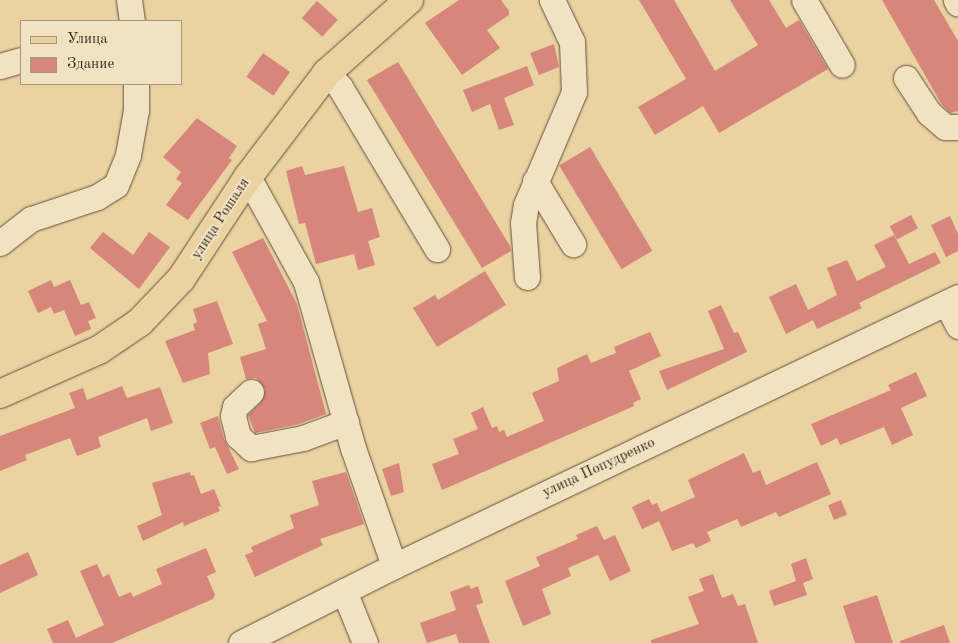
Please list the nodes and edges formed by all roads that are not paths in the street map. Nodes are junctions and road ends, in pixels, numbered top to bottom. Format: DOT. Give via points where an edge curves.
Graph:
graph roads {
  1 [pos="129,0"];
  2 [pos="409,0"];
  3 [pos="552,0"];
  4 [pos="804,0"];
  5 [pos="956,0"];
  6 [pos="958,4"];
  7 [pos="132,20"];
  8 [pos="20,60"];
  9 [pos="842,65"];
  10 [pos="0,66"];
  11 [pos="327,73"];
  12 [pos="906,78"];
  13 [pos="136,85"];
  14 [pos="958,127"];
  15 [pos="248,177"];
  16 [pos="535,181"];
  17 [pos="0,243"];
  18 [pos="573,244"];
  19 [pos="437,249"];
  20 [pos="527,277"];
  21 [pos="952,300"];
  22 [pos="958,326"];
  23 [pos="251,392"];
  24 [pos="0,394"];
  25 [pos="346,422"];
  26 [pos="394,566"];
  27 [pos="344,591"];
  28 [pos="241,643"];
  29 [pos="365,643"];
  1 -- 7 [label="street"];
  2 -- 11 [label="main road, улица Рошаля"];
  3 -- 16 [label="street" via="572,42 574,92"];
  4 -- 9 [label="street"];
  5 -- 6 [label="street"];
  8 -- 10 [label="street"];
  11 -- 15 [label="main road, улица Рошаля"];
  11 -- 19 [label="street" via="340,87"];
  12 -- 14 [label="street" via="929,113 945,127"];
  13 -- 17 [label="street" via="136,110 128,155 116,185 97,197 31,219"];
  15 -- 24 [label="main road, улица Рошаля" via="180,279 140,322 99,350"];
  15 -- 25 [label="street" via="306,282"];
  16 -- 18 [label="street"];
  16 -- 20 [label="street" via="523,223"];
  21 -- 22 [label="street"];
  21 -- 26 [label="street, улица Попудренко"];
  23 -- 25 [label="street" via="235,407 233,416 238,436 250,448 302,438"];
  25 -- 26 [label="street"];
  26 -- 27 [label="street, улица Попудренко"];
  27 -- 28 [label="street, улица Попудренко"];
  27 -- 29 [label="street"];
}
